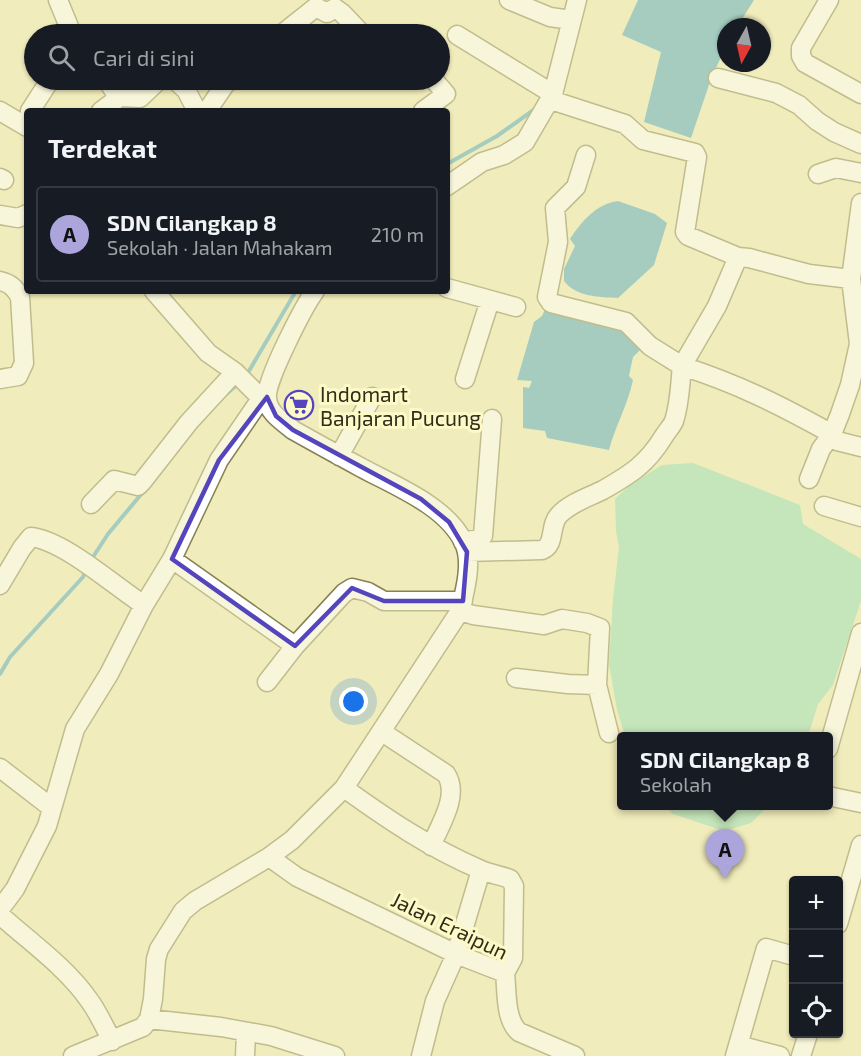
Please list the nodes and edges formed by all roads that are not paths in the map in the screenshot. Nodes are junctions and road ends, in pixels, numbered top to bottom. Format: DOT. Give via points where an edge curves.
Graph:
graph roads {
  1 [pos="58,0"];
  2 [pos="509,0"];
  3 [pos="577,0"];
  4 [pos="829,0"];
  5 [pos="566,20"];
  6 [pos="68,24"];
  7 [pos="295,24"];
  8 [pos="352,24"];
  9 [pos="457,35"];
  10 [pos="718,78"];
  11 [pos="44,90"];
  12 [pos="113,90"];
  13 [pos="148,90"];
  14 [pos="186,90"];
  15 [pos="221,90"];
  16 [pos="443,90"];
  17 [pos="547,93"];
  18 [pos="861,94"];
  19 [pos="118,98"];
  20 [pos="34,108"];
  21 [pos="105,108"];
  22 [pos="195,108"];
  23 [pos="209,108"];
  24 [pos="427,108"];
  25 [pos="0,111"];
  26 [pos="24,119"];
  27 [pos="861,144"];
  28 [pos="586,155"];
  29 [pos="861,173"];
  30 [pos="818,174"];
  31 [pos="450,184"];
  32 [pos="861,203"];
  33 [pos="0,215"];
  34 [pos="24,215"];
  35 [pos="738,257"];
  36 [pos="851,279"];
  37 [pos="0,281"];
  38 [pos="450,289"];
  39 [pos="156,294"];
  40 [pos="313,294"];
  41 [pos="490,300"];
  42 [pos="516,307"];
  43 [pos="682,366"];
  44 [pos="239,377"];
  45 [pos="0,380"];
  46 [pos="465,380"];
  47 [pos="372,397"];
  48 [pos="265,399"];
  49 [pos="492,419"];
  50 [pos="834,437"];
  51 [pos="861,447"];
  52 [pos="339,456"];
  53 [pos="808,479"];
  54 [pos="91,504"];
  55 [pos="824,506"];
  56 [pos="861,517"];
  57 [pos="465,547"];
  58 [pos="172,559"];
  59 [pos="0,585"];
  60 [pos="144,605"];
  61 [pos="461,606"];
  62 [pos="860,640"];
  63 [pos="296,646"];
  64 [pos="516,678"];
  65 [pos="267,682"];
  66 [pos="597,685"];
  67 [pos="382,732"];
  68 [pos="833,732"];
  69 [pos="609,733"];
  70 [pos="0,768"];
  71 [pos="344,788"];
  72 [pos="833,797"];
  73 [pos="861,803"];
  74 [pos="52,808"];
  75 [pos="861,845"];
  76 [pos="432,846"];
  77 [pos="268,858"];
  78 [pos="481,870"];
  79 [pos="855,886"];
  80 [pos="0,909"];
  81 [pos="843,913"];
  82 [pos="0,915"];
  83 [pos="456,954"];
  84 [pos="789,955"];
  85 [pos="505,973"];
  86 [pos="148,1019"];
  87 [pos="246,1033"];
  88 [pos="807,1038"];
  89 [pos="112,1041"];
  90 [pos="736,1051"];
  91 [pos="325,1055"];
  92 [pos="73,1056"];
  93 [pos="245,1056"];
  94 [pos="421,1056"];
  95 [pos="575,1056"];
  96 [pos="780,1056"];
  97 [pos="801,1056"];
  1 -- 6 [label="street"];
  2 -- 5 [label="street"];
  3 -- 5 [label="street"];
  4 -- 18 [label="street" via="801,48 801,56 805,63"];
  5 -- 17 [label="street"];
  7 -- 8 [label="street" via="316,7 327,13 335,8"];
  9 -- 17 [label="street"];
  10 -- 27 [label="street" via="776,93 834,132"];
  11 -- 20 [label="street"];
  12 -- 19 [label="street"];
  13 -- 19 [label="street" via="140,98"];
  14 -- 22 [label="street"];
  15 -- 23 [label="street"];
  16 -- 24 [label="street" via="446,94"];
  17 -- 31 [label="street" via="525,142 482,162"];
  17 -- 35 [label="street" via="626,124 643,140 693,151 697,157 685,232"];
  19 -- 21 [label="street"];
  25 -- 26 [label="street"];
  28 -- 43 [label="street" via="576,187 555,208 558,242 547,297 550,303 626,322 650,346"];
  29 -- 30 [label="street" via="836,168"];
  32 -- 36 [label="street"];
  33 -- 34 [label="street"];
  35 -- 36 [label="street" via="809,274"];
  35 -- 43 [label="street" via="717,306"];
  36 -- 50 [label="street" via="859,344"];
  37 -- 45 [label="street" via="15,288 20,297 24,363 18,376"];
  38 -- 41 [label="street"];
  39 -- 44 [label="street" via="208,353"];
  40 -- 48 [label="street" via="276,366"];
  41 -- 42 [label="street"];
  41 -- 46 [label="street"];
  43 -- 50 [label="street" via="773,401"];
  43 -- 57 [label="street" via="673,422 652,455 627,477 559,515 547,549"];
  44 -- 48 [label="street"];
  44 -- 54 [label="street" via="189,422 138,486 114,480"];
  47 -- 52 [label="street"];
  48 -- 52 [label="street" via="269,408 293,430"];
  48 -- 58 [label="street" via="258,403 219,460"];
  49 -- 57 [label="street" via="483,534"];
  50 -- 51 [label="street"];
  50 -- 53 [label="street" via="821,449"];
  52 -- 57 [label="street" via="421,499 449,522"];
  55 -- 56 [label="street"];
  57 -- 61 [label="street" via="466,585"];
  58 -- 60 [label="street"];
  58 -- 63 [label="street"];
  59 -- 60 [label="street" via="31,537 49,541"];
  60 -- 74 [label="street" via="75,729"];
  61 -- 63 [label="street" via="384,601 352,588"];
  61 -- 66 [label="street" via="473,615 544,625 562,619 600,628"];
  61 -- 67 [label="street"];
  62 -- 68 [label="street"];
  63 -- 65 [label="street"];
  64 -- 66 [label="street"];
  66 -- 69 [label="street"];
  67 -- 71 [label="street"];
  67 -- 76 [label="street" via="446,774 450,781 452,794"];
  70 -- 74 [label="street"];
  71 -- 76 [label="street"];
  71 -- 77 [label="street" via="292,840"];
  72 -- 73 [label="street"];
  74 -- 80 [label="street" via="48,826"];
  75 -- 79 [label="street"];
  76 -- 78 [label="street"];
  77 -- 83 [label="street, Jalan Eraipun" via="297,877"];
  77 -- 86 [label="street" via="195,901 176,921 156,959"];
  78 -- 83 [label="street"];
  78 -- 85 [label="street" via="510,879 514,886 513,958"];
  79 -- 81 [label="street"];
  82 -- 89 [label="street" via="80,988"];
  83 -- 85 [label="street, Jalan Eraipun"];
  83 -- 94 [label="street" via="435,1001"];
  84 -- 90 [label="street" via="766,948"];
  85 -- 95 [label="street, Jalan Eraipun" via="513,1027"];
  86 -- 87 [label="street" via="221,1026"];
  86 -- 89 [label="street" via="142,1027"];
  87 -- 91 [label="street" via="271,1036"];
  87 -- 93 [label="street"];
  88 -- 97 [label="street"];
  89 -- 92 [label="street"];
  90 -- 96 [label="street"];
}
